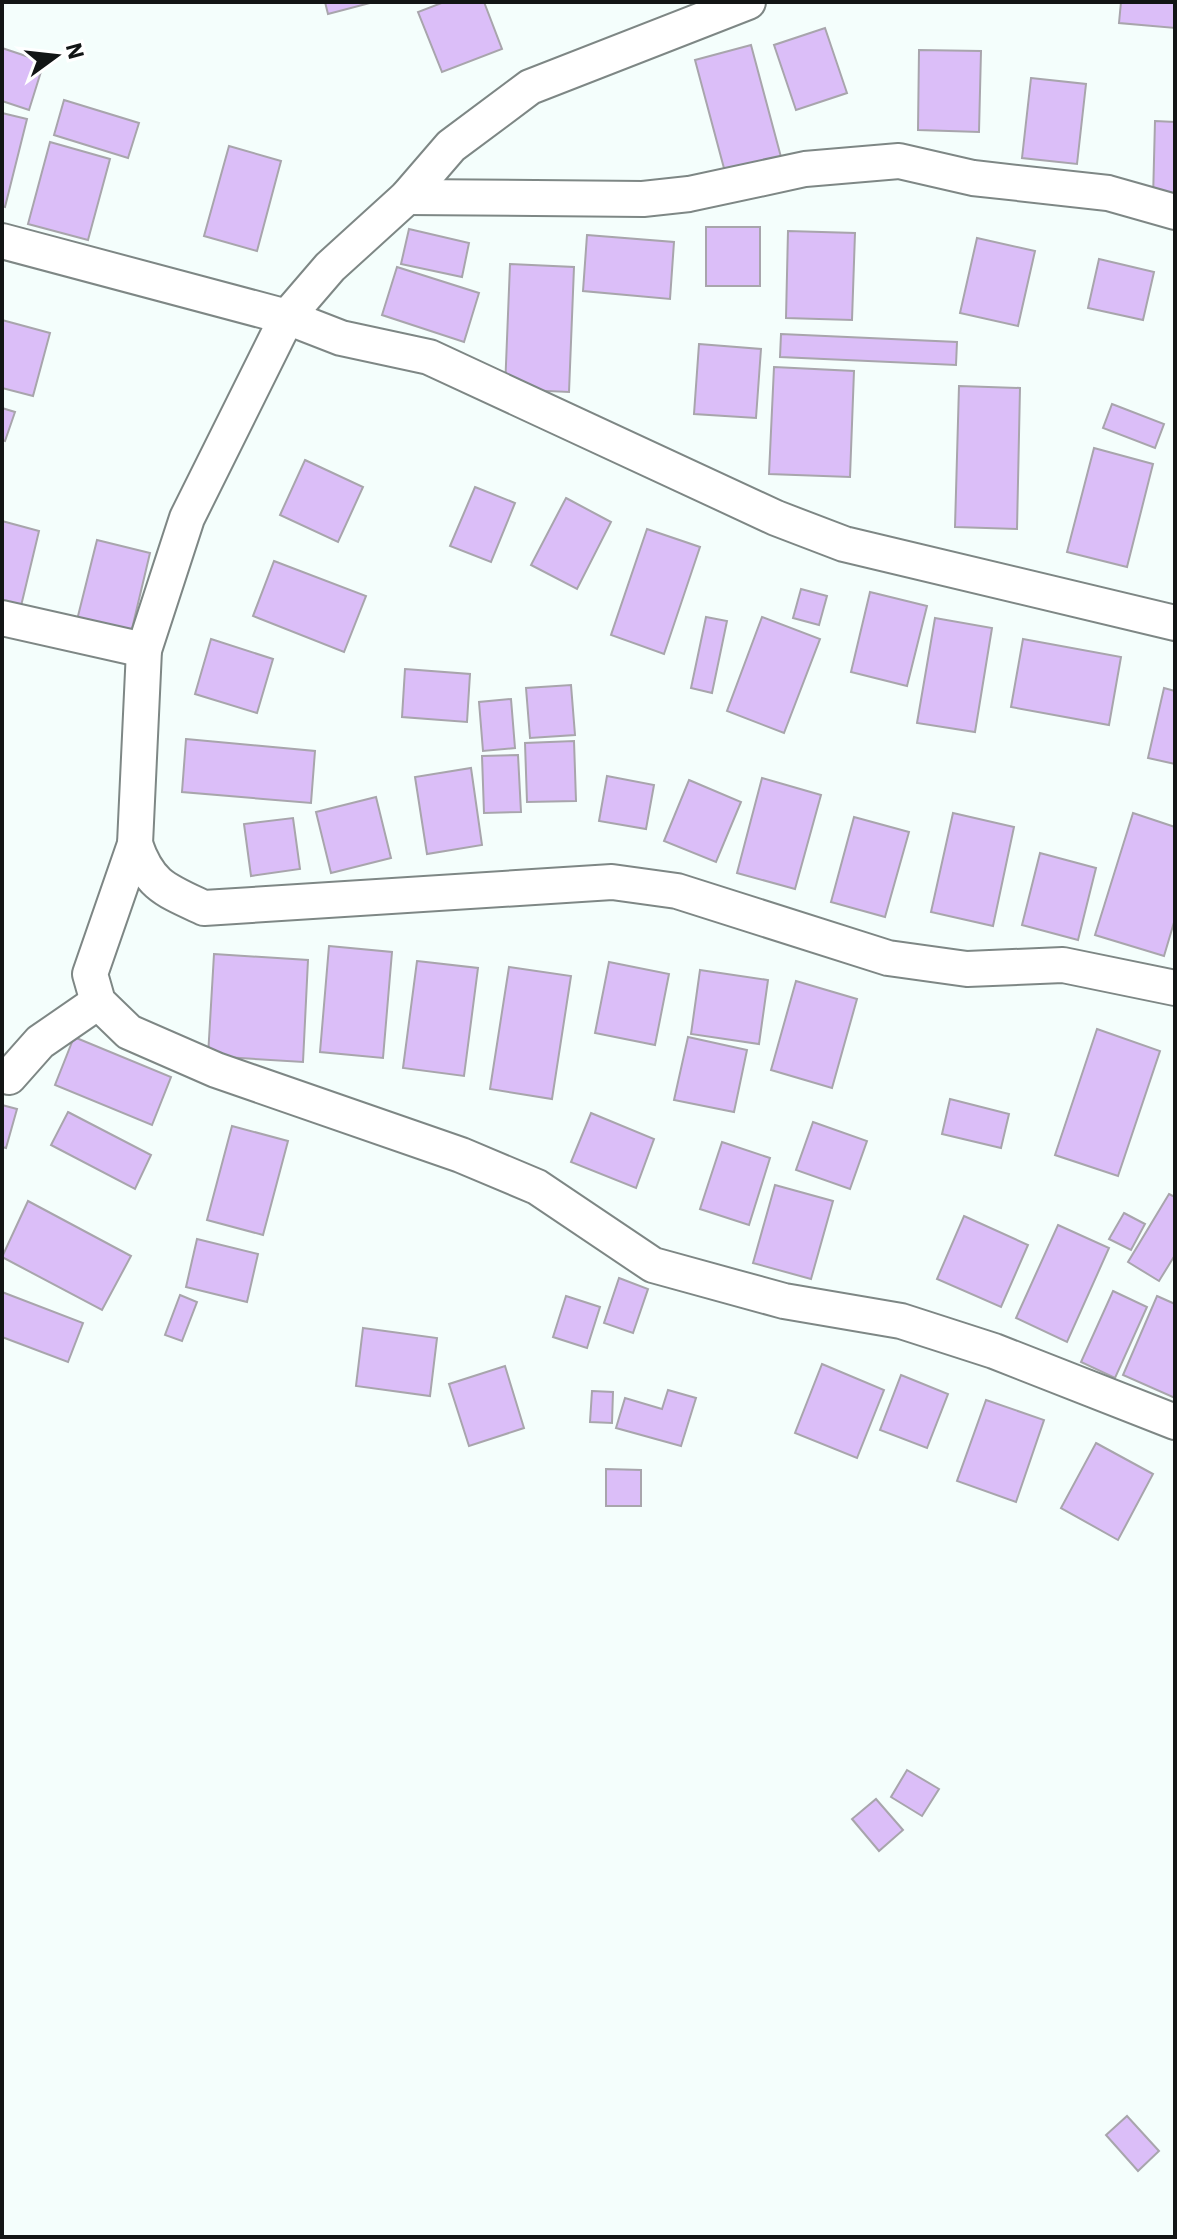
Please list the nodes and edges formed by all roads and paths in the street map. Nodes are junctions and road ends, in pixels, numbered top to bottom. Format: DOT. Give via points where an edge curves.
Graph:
graph roads {
  1 [pos="748,2"];
  2 [pos="407,197"];
  3 [pos="1175,212"];
  4 [pos="2,241"];
  5 [pos="287,317"];
  6 [pos="2,618"];
  7 [pos="1175,623"];
  8 [pos="144,650"];
  9 [pos="135,844"];
  10 [pos="1175,988"];
  11 [pos="98,1002"];
  12 [pos="9,1077"];
  13 [pos="1175,1422"];
  1 -- 2 [label="street" via="530,87 451,146"];
  2 -- 3 [label="street" via="643,199 805,169 899,161 973,178 1108,193"];
  2 -- 5 [label="street" via="330,267"];
  4 -- 5 [label="street"];
  5 -- 7 [label="street" via="341,338 429,357 776,518 844,544"];
  5 -- 8 [label="street" via="187,518"];
  6 -- 8 [label="street"];
  8 -- 9 [label="street"];
  9 -- 10 [label="street" via="144,871 163,889 204,908 612,882 677,891 888,958 967,969 1063,965"];
  9 -- 11 [label="street" via="90,974"];
  11 -- 12 [label="street" via="40,1042"];
  11 -- 13 [label="street" via="129,1032 216,1070 461,1155 537,1187 653,1265 784,1301 901,1321 994,1351"];
}
